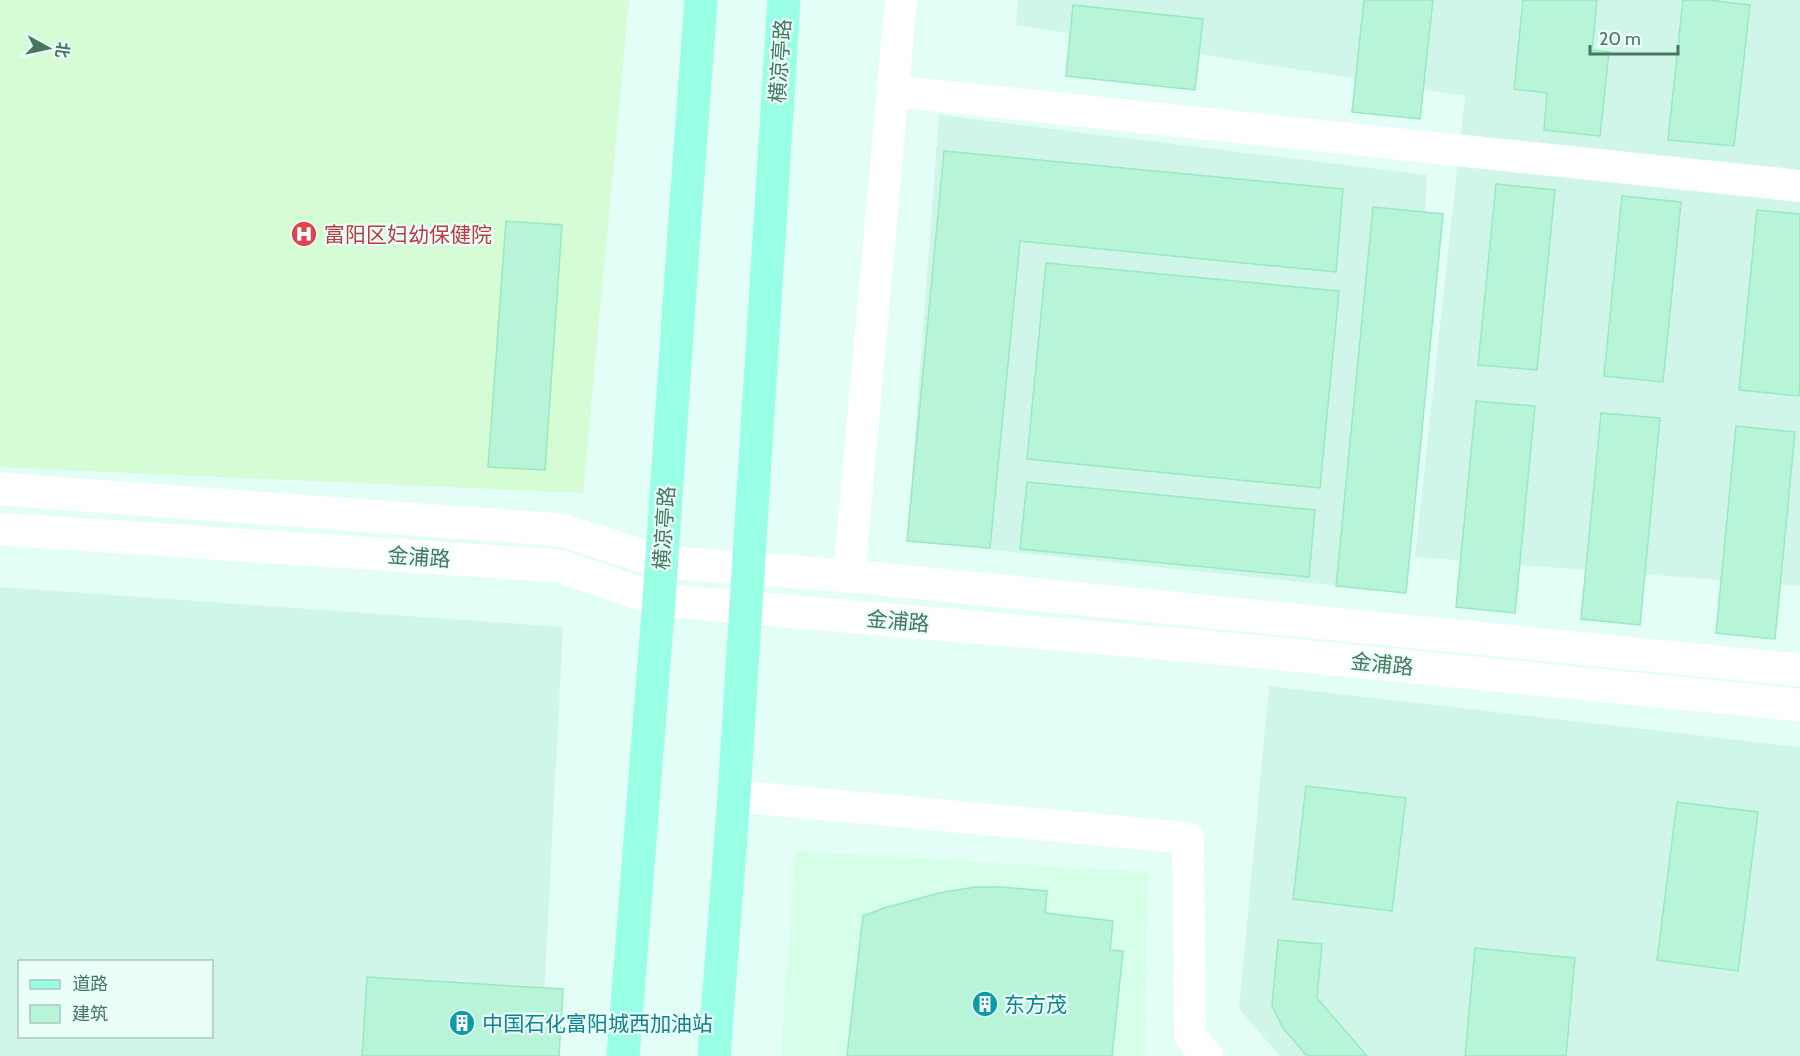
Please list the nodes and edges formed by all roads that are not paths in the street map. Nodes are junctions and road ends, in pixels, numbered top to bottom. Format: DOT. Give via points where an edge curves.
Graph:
graph roads {
  1 [pos="701,0"];
  2 [pos="784,0"];
  3 [pos="901,0"];
  4 [pos="893,91"];
  5 [pos="1800,186"];
  6 [pos="0,489"];
  7 [pos="0,528"];
  8 [pos="662,562"];
  9 [pos="748,567"];
  10 [pos="849,576"];
  11 [pos="659,600"];
  12 [pos="745,608"];
  13 [pos="1800,670"];
  14 [pos="1800,705"];
  15 [pos="734,796"];
  16 [pos="623,1056"];
  17 [pos="714,1056"];
  18 [pos="1208,1056"];
  1 -- 8 [label="main road, 横凉亭路"];
  2 -- 9 [label="main road, 横凉亭路"];
  3 -- 4 [label="street"];
  4 -- 5 [label="street"];
  4 -- 10 [label="street"];
  6 -- 8 [label="street, 金浦路" via="562,530"];
  7 -- 11 [label="street, 金浦路" via="560,566"];
  8 -- 9 [label="street, 金浦路"];
  8 -- 11 [label="main road, 横凉亭路"];
  9 -- 10 [label="street, 金浦路"];
  9 -- 12 [label="main road, 横凉亭路"];
  10 -- 13 [label="street, 金浦路"];
  11 -- 12 [label="street, 金浦路"];
  11 -- 16 [label="main road, 横凉亭路"];
  12 -- 14 [label="street, 金浦路" via="1240,650"];
  12 -- 15 [label="main road, 横凉亭路"];
  15 -- 17 [label="main road, 横凉亭路"];
  15 -- 18 [label="street" via="1188,838 1190,1036"];
}
